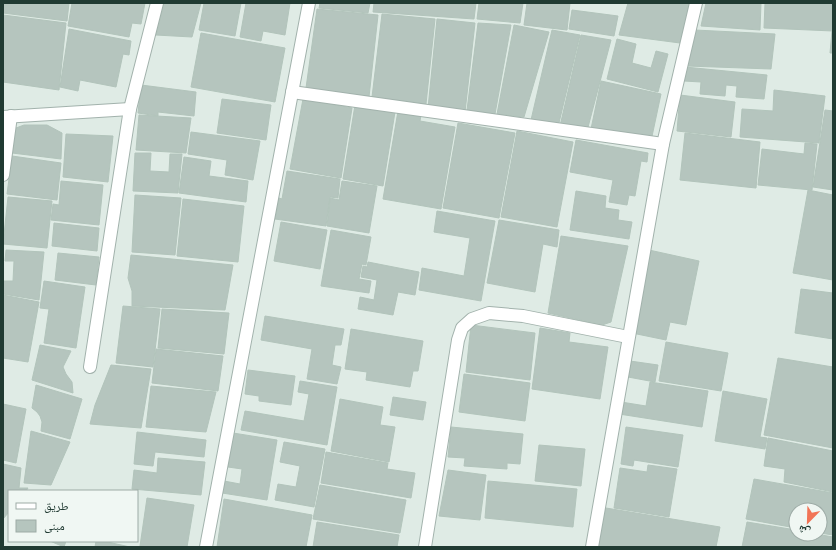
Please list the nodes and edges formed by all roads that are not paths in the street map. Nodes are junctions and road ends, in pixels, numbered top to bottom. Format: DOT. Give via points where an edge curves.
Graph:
graph roads {
  1 [pos="157,3"];
  2 [pos="309,3"];
  3 [pos="696,3"];
  4 [pos="292,92"];
  5 [pos="130,109"];
  6 [pos="7,116"];
  7 [pos="663,144"];
  8 [pos="3,175"];
  9 [pos="628,337"];
  10 [pos="90,367"];
  11 [pos="206,547"];
  12 [pos="425,547"];
  13 [pos="592,547"];
  1 -- 5 [label="street"];
  2 -- 4 [label="street"];
  3 -- 7 [label="street"];
  4 -- 7 [label="street"];
  4 -- 11 [label="street"];
  5 -- 6 [label="street"];
  5 -- 10 [label="street"];
  6 -- 8 [label="street"];
  7 -- 9 [label="street"];
  9 -- 12 [label="street" via="523,316 489,313 472,320 462,328"];
  9 -- 13 [label="street"];
}
